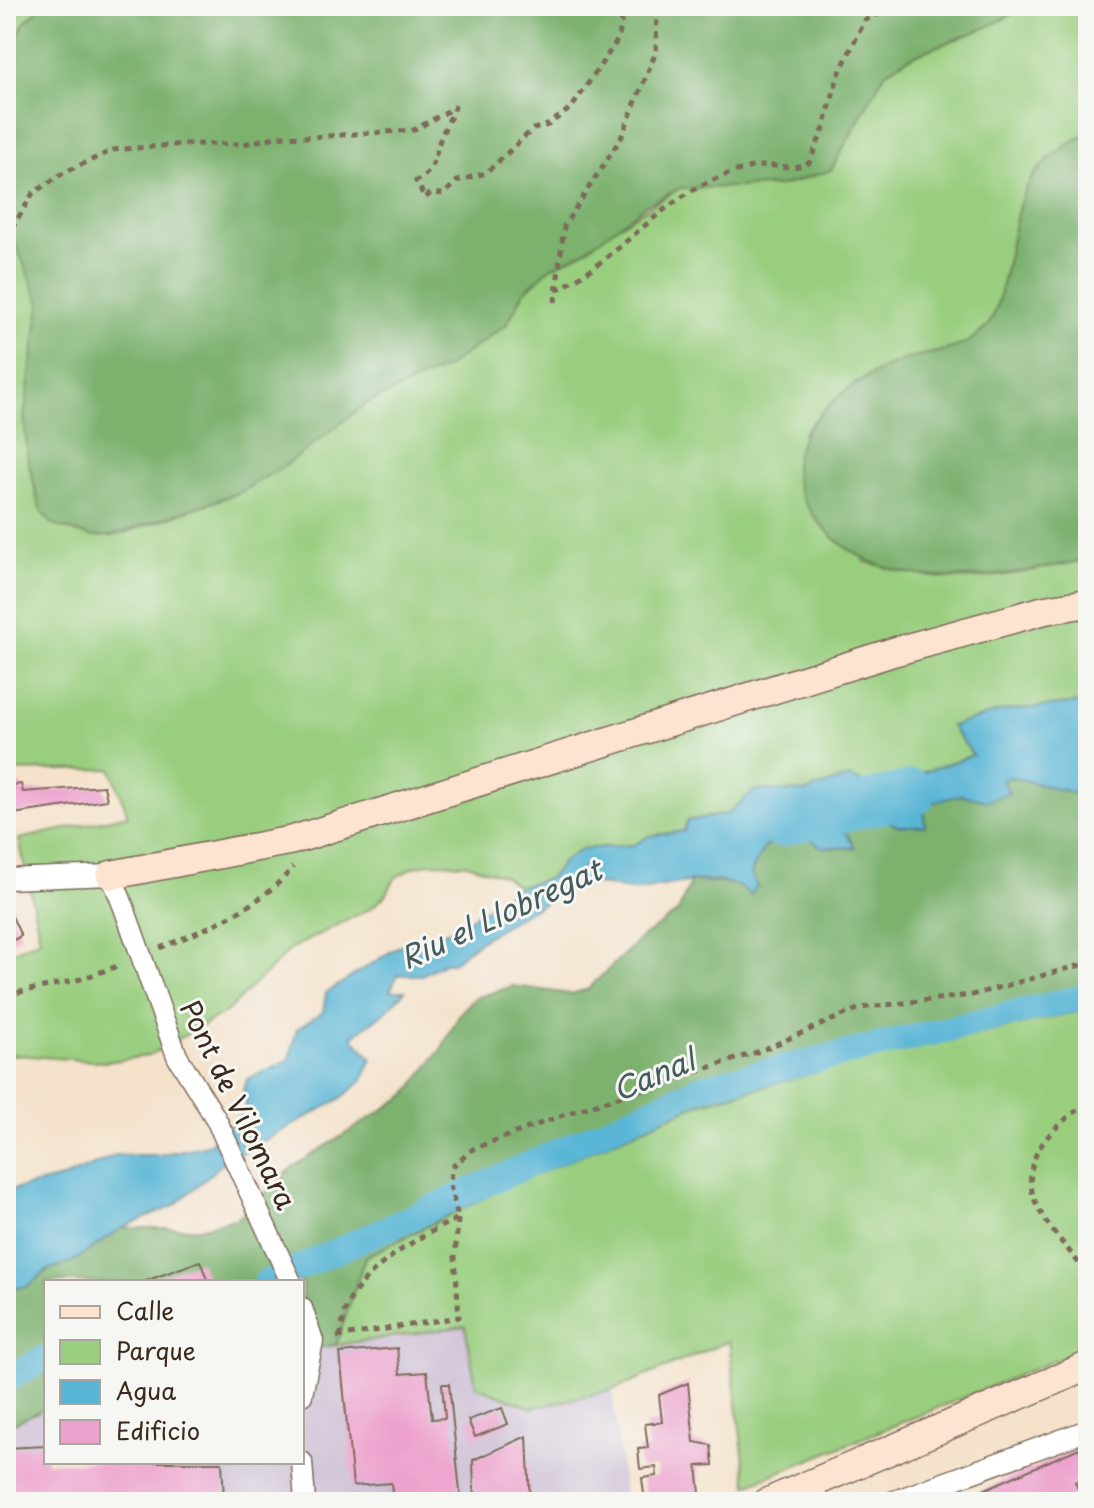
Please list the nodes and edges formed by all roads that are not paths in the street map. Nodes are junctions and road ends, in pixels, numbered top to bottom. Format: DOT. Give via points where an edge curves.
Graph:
graph roads {
  1 [pos="1088,603"];
  2 [pos="111,875"];
  3 [pos="6,879"];
  4 [pos="290,1280"];
  5 [pos="304,1314"];
  6 [pos="1088,1366"];
  7 [pos="304,1385"];
  8 [pos="1088,1430"];
  9 [pos="302,1464"];
  10 [pos="305,1502"];
  11 [pos="768,1502"];
  12 [pos="892,1502"];
  1 -- 2 [label="street" via="893,652 293,840"];
  2 -- 3 [label="street"];
  2 -- 4 [label="street, Pont de Vilomara, bridge" via="177,1056 216,1119"];
  5 -- 7 [label="street" via="313,1341"];
  6 -- 11 [label="street"];
  8 -- 12 [label="street"];
  9 -- 10 [label="street"];
}
